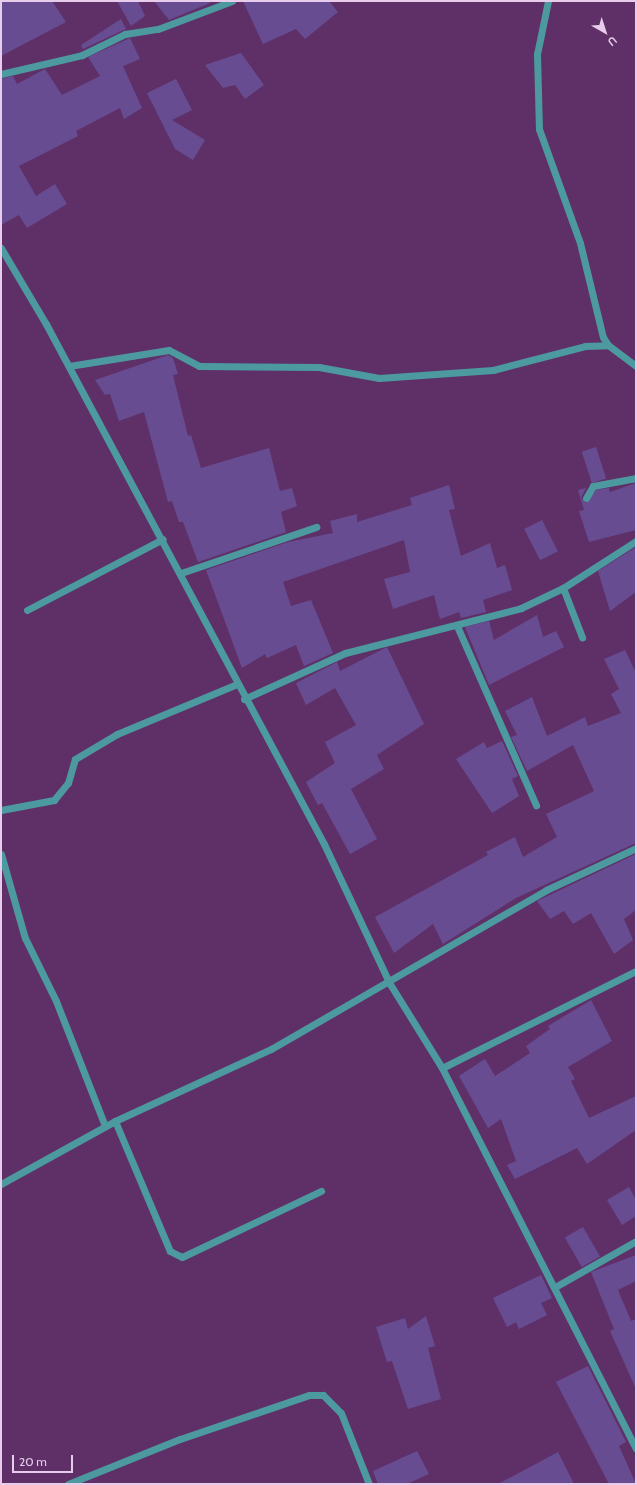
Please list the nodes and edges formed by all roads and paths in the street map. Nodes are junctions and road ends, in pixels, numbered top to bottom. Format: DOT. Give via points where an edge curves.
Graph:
graph roads {
  1 [pos="232,1"];
  2 [pos="548,1"];
  3 [pos="1,74"];
  4 [pos="1,248"];
  5 [pos="608,345"];
  6 [pos="69,366"];
  7 [pos="636,366"];
  8 [pos="636,478"];
  9 [pos="586,498"];
  10 [pos="316,528"];
  11 [pos="162,539"];
  12 [pos="636,541"];
  13 [pos="181,573"];
  14 [pos="563,588"];
  15 [pos="26,610"];
  16 [pos="457,626"];
  17 [pos="582,637"];
  18 [pos="237,684"];
  19 [pos="244,699"];
  20 [pos="536,805"];
  21 [pos="1,810"];
  22 [pos="636,848"];
  23 [pos="1,854"];
  24 [pos="636,971"];
  25 [pos="390,984"];
  26 [pos="442,1068"];
  27 [pos="115,1121"];
  28 [pos="105,1126"];
  29 [pos="1,1184"];
  30 [pos="321,1191"];
  31 [pos="636,1241"];
  32 [pos="555,1287"];
  33 [pos="636,1448"];
  34 [pos="68,1484"];
  35 [pos="369,1484"];
  1 -- 3 [label="street" via="158,29 125,34 82,55"];
  2 -- 5 [label="street" via="537,54 539,129 578,236"];
  4 -- 6 [label="street"];
  5 -- 6 [label="street" via="585,346 493,370 379,378 320,367 199,366 169,350"];
  5 -- 7 [label="street"];
  6 -- 11 [label="street"];
  8 -- 9 [label="street" via="593,486"];
  10 -- 13 [label="street"];
  11 -- 13 [label="street"];
  11 -- 15 [label="street"];
  12 -- 14 [label="street"];
  13 -- 18 [label="street"];
  14 -- 16 [label="street" via="520,608"];
  14 -- 17 [label="street"];
  16 -- 19 [label="street" via="345,653"];
  16 -- 20 [label="street"];
  18 -- 19 [label="street"];
  18 -- 21 [label="street" via="116,734 75,759 68,783 54,800"];
  19 -- 25 [label="street" via="324,844"];
  22 -- 25 [label="street" via="546,890"];
  23 -- 28 [label="street" via="25,938 56,1001"];
  24 -- 26 [label="street"];
  25 -- 26 [label="street"];
  25 -- 27 [label="street" via="271,1049"];
  26 -- 32 [label="street"];
  27 -- 28 [label="street"];
  27 -- 30 [label="street" via="170,1251 182,1257"];
  28 -- 29 [label="street"];
  31 -- 32 [label="street"];
  32 -- 33 [label="street"];
  34 -- 35 [label="street" via="187,1436 309,1395 323,1395 341,1413"];
}
